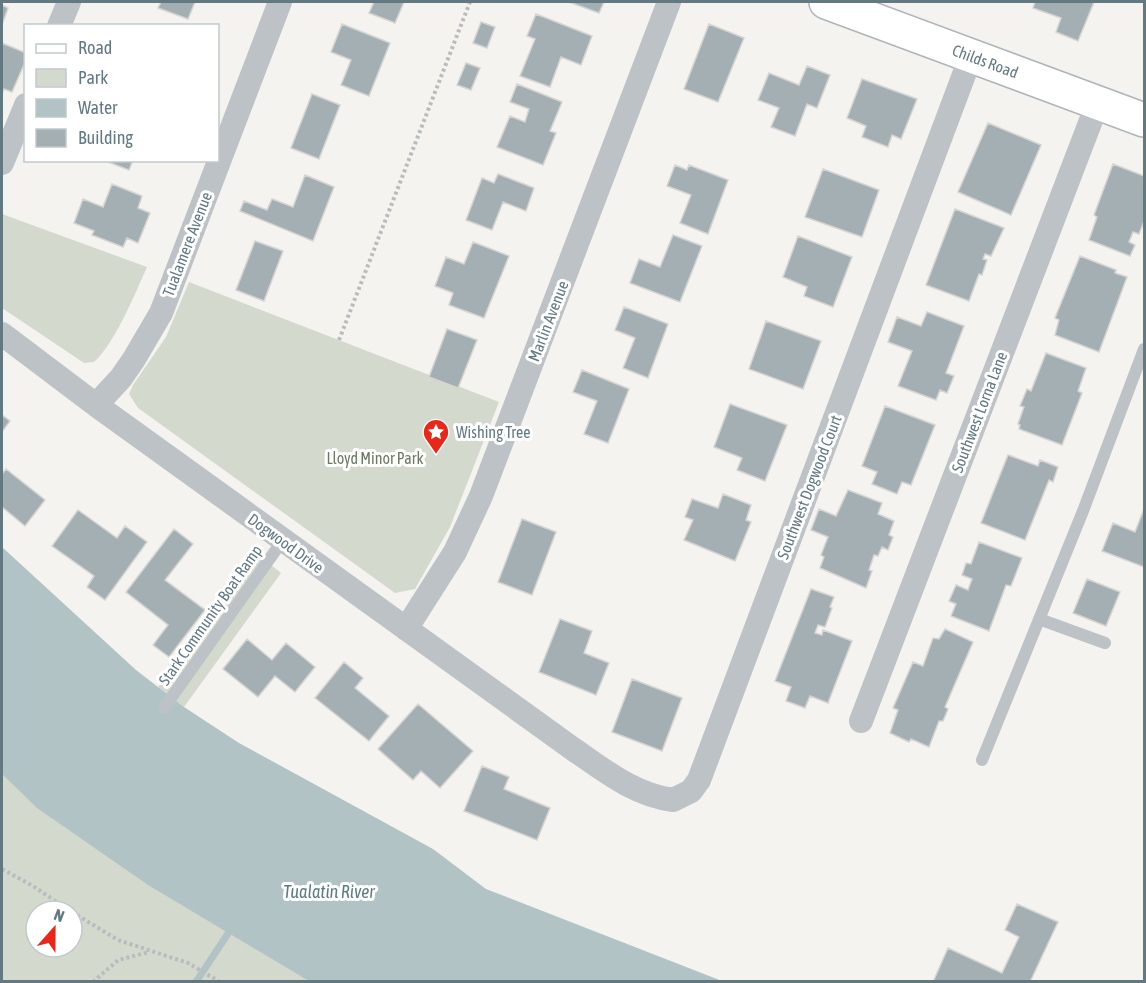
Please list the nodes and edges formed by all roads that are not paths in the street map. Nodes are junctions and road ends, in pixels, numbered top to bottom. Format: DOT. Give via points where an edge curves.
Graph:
graph roads {
  1 [pos="69,2"];
  2 [pos="280,2"];
  3 [pos="669,2"];
  4 [pos="842,4"];
  5 [pos="60,24"];
  6 [pos="970,56"];
  7 [pos="1098,102"];
  8 [pos="24,110"];
  9 [pos="1144,120"];
  10 [pos="219,161"];
  11 [pos="219,162"];
  12 [pos="2,163"];
  13 [pos="2,334"];
  14 [pos="1144,349"];
  15 [pos="96,405"];
  16 [pos="283,540"];
  17 [pos="1039,619"];
  18 [pos="406,629"];
  19 [pos="1105,643"];
  20 [pos="164,708"];
  21 [pos="861,722"];
  22 [pos="573,749"];
  23 [pos="982,760"];
  1 -- 5 [label="street"];
  2 -- 10 [label="street, Tualamere Avenue"];
  3 -- 18 [label="street, Marlin Avenue" via="481,496 455,552"];
  4 -- 6 [label="street, Childs Road"];
  6 -- 7 [label="street, Childs Road"];
  6 -- 22 [label="street, Southwest Dogwood Court" via="699,780 681,797 662,799 642,793"];
  7 -- 9 [label="street, Childs Road"];
  7 -- 21 [label="street, Southwest Lorna Lane"];
  8 -- 12 [label="street"];
  11 -- 15 [label="street, Tualamere Avenue" via="161,313 121,378"];
  13 -- 15 [label="street, Dogwood Drive"];
  14 -- 17 [label="lane"];
  15 -- 16 [label="street, Dogwood Drive"];
  16 -- 18 [label="street, Dogwood Drive"];
  16 -- 20 [label="lane, Stark Community Boat Ramp"];
  17 -- 19 [label="lane"];
  17 -- 23 [label="lane"];
  18 -- 22 [label="street, Dogwood Drive"];
}
